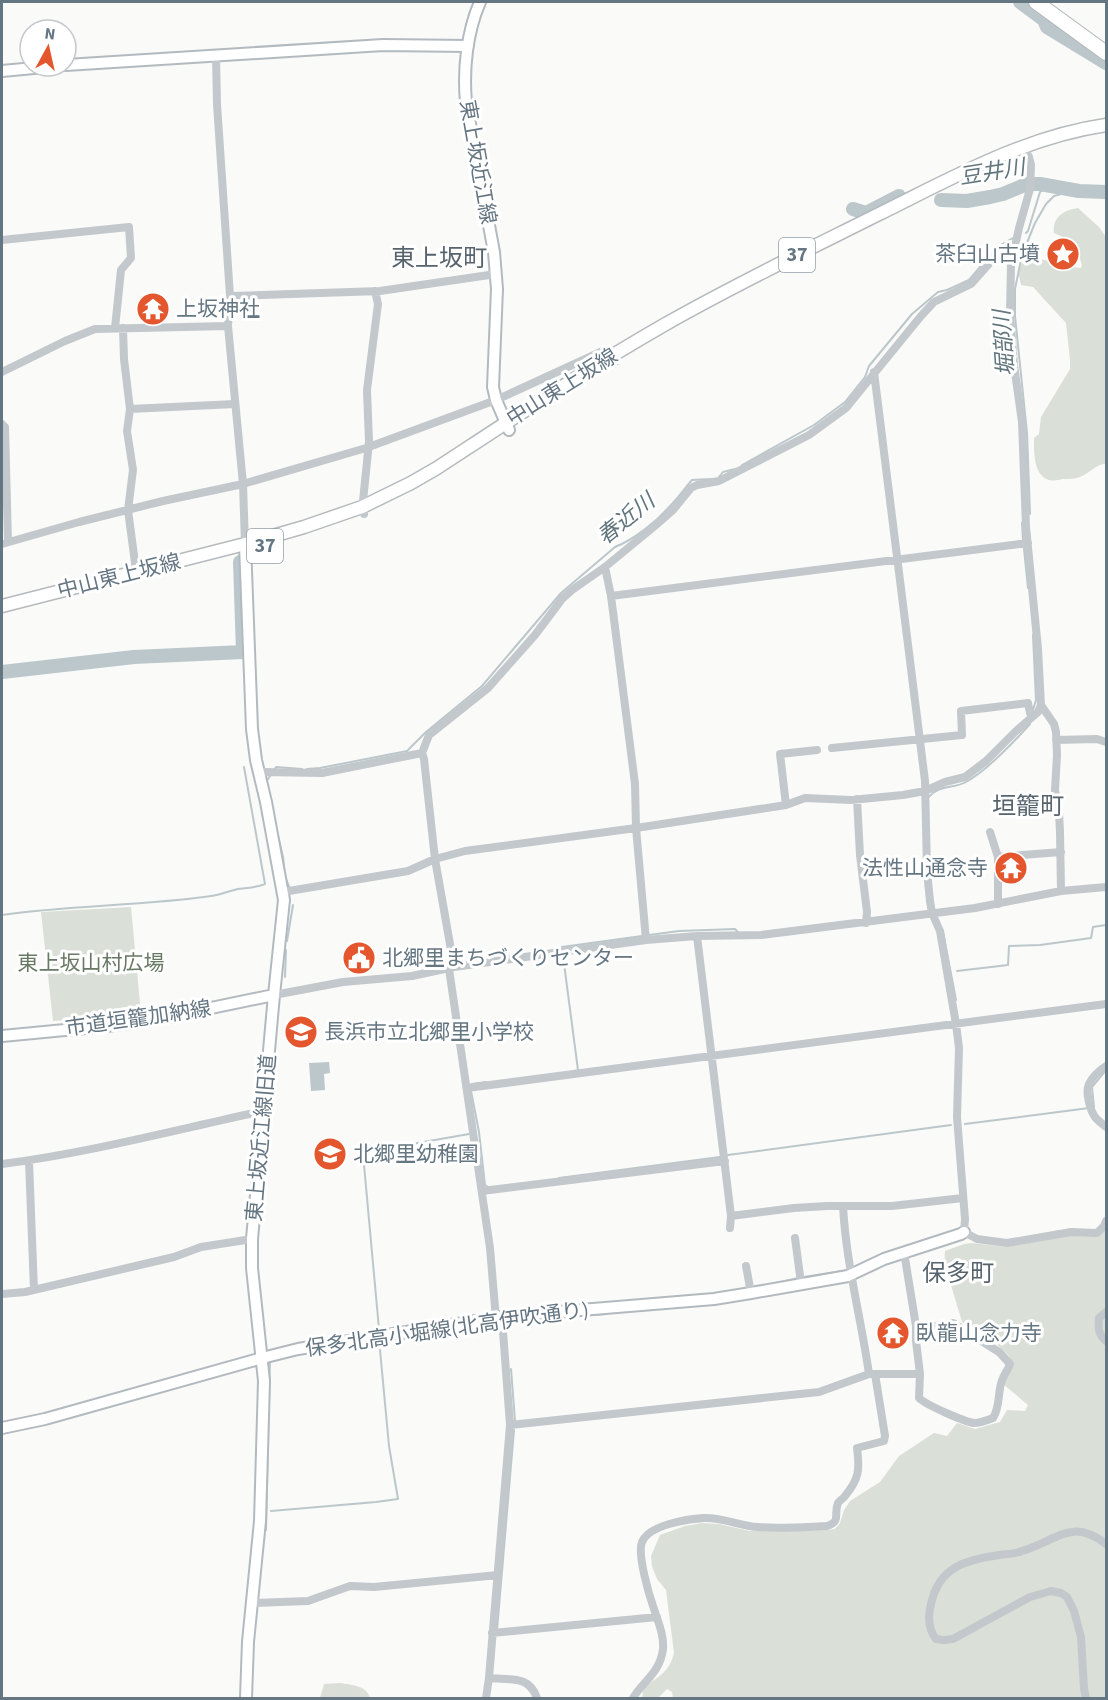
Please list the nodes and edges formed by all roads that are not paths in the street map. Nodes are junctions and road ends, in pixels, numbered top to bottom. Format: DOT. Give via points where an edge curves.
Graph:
graph roads {
  1 [pos="480,2"];
  2 [pos="1036,2"];
  3 [pos="468,46"];
  4 [pos="1107,53"];
  5 [pos="216,56"];
  6 [pos="78,64"];
  7 [pos="18,69"];
  8 [pos="2,71"];
  9 [pos="1107,125"];
  10 [pos="1107,133"];
  11 [pos="1024,150"];
  12 [pos="2,240"];
  13 [pos="1014,249"];
  14 [pos="496,274"];
  15 [pos="375,291"];
  16 [pos="230,296"];
  17 [pos="228,326"];
  18 [pos="119,328"];
  19 [pos="615,358"];
  20 [pos="2,372"];
  21 [pos="874,372"];
  22 [pos="496,400"];
  23 [pos="235,404"];
  24 [pos="130,409"];
  25 [pos="2,424"];
  26 [pos="507,426"];
  27 [pos="369,447"];
  28 [pos="243,484"];
  29 [pos="128,510"];
  30 [pos="363,510"];
  31 [pos="5,543"];
  32 [pos="1028,543"];
  33 [pos="245,547"];
  34 [pos="897,559"];
  35 [pos="605,567"];
  36 [pos="137,575"];
  37 [pos="611,596"];
  38 [pos="2,606"];
  39 [pos="2,613"];
  40 [pos="1041,705"];
  41 [pos="1032,716"];
  42 [pos="919,740"];
  43 [pos="1056,740"];
  44 [pos="1107,742"];
  45 [pos="832,748"];
  46 [pos="817,750"];
  47 [pos="422,753"];
  48 [pos="260,774"];
  49 [pos="925,791"];
  50 [pos="857,799"];
  51 [pos="786,805"];
  52 [pos="636,828"];
  53 [pos="990,832"];
  54 [pos="1061,852"];
  55 [pos="998,857"];
  56 [pos="435,860"];
  57 [pos="1107,887"];
  58 [pos="1061,891"];
  59 [pos="283,892"];
  60 [pos="998,904"];
  61 [pos="932,913"];
  62 [pos="866,920"];
  63 [pos="698,936"];
  64 [pos="646,940"];
  65 [pos="452,968"];
  66 [pos="274,995"];
  67 [pos="1107,1004"];
  68 [pos="960,1023"];
  69 [pos="2,1036"];
  70 [pos="711,1056"];
  71 [pos="1107,1066"];
  72 [pos="467,1088"];
  73 [pos="263,1114"];
  74 [pos="1107,1127"];
  75 [pos="29,1161"];
  76 [pos="725,1161"];
  77 [pos="2,1164"];
  78 [pos="482,1191"];
  79 [pos="963,1198"];
  80 [pos="843,1206"];
  81 [pos="731,1216"];
  82 [pos="1107,1221"];
  83 [pos="730,1228"];
  84 [pos="966,1233"];
  85 [pos="795,1238"];
  86 [pos="252,1239"];
  87 [pos="905,1256"];
  88 [pos="746,1266"];
  89 [pos="851,1274"];
  90 [pos="800,1280"];
  91 [pos="34,1290"];
  92 [pos="751,1293"];
  93 [pos="2,1294"];
  94 [pos="1107,1312"];
  95 [pos="499,1318"];
  96 [pos="916,1326"];
  97 [pos="1107,1341"];
  98 [pos="262,1358"];
  99 [pos="872,1374"];
  100 [pos="920,1374"];
  101 [pos="510,1425"];
  102 [pos="2,1428"];
  103 [pos="1107,1544"];
  104 [pos="498,1575"];
  105 [pos="252,1603"];
  106 [pos="657,1617"];
  107 [pos="492,1634"];
  108 [pos="489,1678"];
  109 [pos="246,1698"];
  110 [pos="486,1698"];
  111 [pos="537,1698"];
  112 [pos="633,1698"];
  113 [pos="1086,1698"];
  1 -- 3 [label="street, 東上坂近江線"];
  2 -- 4 [label="highway"];
  3 -- 5 [label="street" via="383,45"];
  3 -- 14 [label="street, 東上坂近江線" via="466,102"];
  5 -- 6 [label="street"];
  5 -- 16 [label="street"];
  7 -- 8 [label="street"];
  9 -- 11 [label="main road, 中山東上坂線 / 37" via="1078,129"];
  10 -- 11 [label="main road, 中山東上坂線 / 37"];
  11 -- 13 [label="street" via="1031,165 1030,189"];
  11 -- 19 [label="main road, 中山東上坂線 / 37" via="962,173 771,267 666,323"];
  12 -- 18 [label="street" via="129,227 131,258 121,270"];
  13 -- 21 [label="street" via="994,258 971,284 934,302"];
  13 -- 32 [label="street" via="1010,314 1022,422"];
  14 -- 15 [label="street"];
  14 -- 22 [label="street, 東上坂近江線"];
  15 -- 16 [label="street"];
  15 -- 27 [label="street" via="378,304 367,390"];
  16 -- 17 [label="street"];
  17 -- 18 [label="street"];
  17 -- 23 [label="street"];
  18 -- 20 [label="street" via="95,329"];
  18 -- 24 [label="street"];
  19 -- 22 [label="street" via="607,349"];
  19 -- 26 [label="main road, 中山東上坂線 / 37"];
  21 -- 34 [label="street"];
  21 -- 35 [label="street" via="846,408 809,435 719,482 691,488 673,510"];
  22 -- 26 [label="street, 東上坂近江線"];
  22 -- 27 [label="street"];
  23 -- 24 [label="street"];
  23 -- 28 [label="street"];
  24 -- 29 [label="street" via="127,431 133,470"];
  25 -- 31 [label="street"];
  26 -- 30 [label="main road, 中山東上坂線 / 37"];
  27 -- 28 [label="street"];
  27 -- 30 [label="street"];
  28 -- 29 [label="street"];
  28 -- 33 [label="street"];
  29 -- 31 [label="street"];
  29 -- 36 [label="street"];
  30 -- 33 [label="main road, 中山東上坂線 / 37"];
  32 -- 34 [label="street"];
  32 -- 40 [label="street"];
  33 -- 36 [label="main road, 中山東上坂線 / 37"];
  33 -- 48 [label="street, 東上坂近江線旧道" via="252,729"];
  34 -- 37 [label="street"];
  34 -- 42 [label="street"];
  35 -- 37 [label="street"];
  35 -- 47 [label="street" via="562,599 488,688 429,735"];
  36 -- 38 [label="main road, 中山東上坂線 / 37"];
  36 -- 39 [label="main road, 中山東上坂線 / 37"];
  37 -- 52 [label="street" via="635,784"];
  40 -- 41 [label="street"];
  40 -- 43 [label="street" via="1054,724"];
  41 -- 42 [label="street" via="1028,703 961,711 962,735"];
  41 -- 49 [label="street" via="965,777"];
  42 -- 45 [label="street"];
  42 -- 49 [label="street"];
  43 -- 44 [label="street"];
  43 -- 54 [label="street" via="1054,790"];
  46 -- 51 [label="street" via="780,754"];
  47 -- 48 [label="street" via="322,773"];
  47 -- 56 [label="street"];
  48 -- 59 [label="street, 東上坂近江線旧道"];
  49 -- 50 [label="street"];
  49 -- 61 [label="street"];
  50 -- 51 [label="street" via="805,798"];
  50 -- 62 [label="street"];
  51 -- 52 [label="street"];
  52 -- 56 [label="street" via="465,851"];
  52 -- 64 [label="street"];
  53 -- 55 [label="street"];
  54 -- 55 [label="street"];
  54 -- 58 [label="street"];
  55 -- 60 [label="street"];
  56 -- 59 [label="street" via="408,871"];
  56 -- 65 [label="street"];
  57 -- 58 [label="street"];
  58 -- 60 [label="street"];
  59 -- 66 [label="street, 東上坂近江線旧道"];
  60 -- 61 [label="street"];
  61 -- 62 [label="street"];
  61 -- 68 [label="street" via="940,931"];
  62 -- 63 [label="street" via="762,935"];
  63 -- 64 [label="street"];
  63 -- 70 [label="street"];
  64 -- 65 [label="street"];
  65 -- 66 [label="street"];
  65 -- 72 [label="street"];
  66 -- 69 [label="street, 市道垣籠加納線" via="158,1019"];
  66 -- 73 [label="street, 東上坂近江線旧道"];
  67 -- 68 [label="street"];
  68 -- 70 [label="street"];
  68 -- 79 [label="street" via="957,1117"];
  70 -- 72 [label="street"];
  70 -- 76 [label="street"];
  71 -- 74 [label="street" via="1087,1087 1093,1115"];
  72 -- 78 [label="street"];
  73 -- 75 [label="street"];
  73 -- 86 [label="street, 東上坂近江線旧道"];
  75 -- 77 [label="street"];
  75 -- 91 [label="street"];
  76 -- 78 [label="street"];
  76 -- 81 [label="street"];
  78 -- 95 [label="street"];
  79 -- 80 [label="street" via="892,1206"];
  79 -- 84 [label="street"];
  80 -- 81 [label="street"];
  80 -- 89 [label="street"];
  81 -- 83 [label="street"];
  82 -- 84 [label="street" via="1097,1233 1071,1232 1007,1243 977,1239"];
  84 -- 87 [label="street, 保多北高小堀線(北高伊吹通り)"];
  85 -- 90 [label="street"];
  86 -- 91 [label="street" via="201,1247"];
  86 -- 98 [label="street, 東上坂近江線旧道"];
  87 -- 89 [label="street, 保多北高小堀線(北高伊吹通り)" via="874,1263"];
  87 -- 96 [label="street"];
  88 -- 92 [label="street"];
  89 -- 90 [label="street, 保多北高小堀線(北高伊吹通り)"];
  89 -- 99 [label="street"];
  90 -- 92 [label="street, 保多北高小堀線(北高伊吹通り)"];
  91 -- 93 [label="street"];
  92 -- 95 [label="street, 保多北高小堀線(北高伊吹通り)"];
  94 -- 97 [label="street" via="1099,1318 1098,1327"];
  95 -- 98 [label="street, 保多北高小堀線(北高伊吹通り)"];
  95 -- 101 [label="street"];
  96 -- 100 [label="street"];
  96 -- 100 [label="street" via="953,1323 999,1352 1010,1364 1002,1379 997,1412 993,1418 973,1423 922,1401"];
  98 -- 102 [label="street, 保多北高小堀線(北高伊吹通り)"];
  98 -- 105 [label="street, 東上坂近江線旧道" via="260,1521"];
  99 -- 100 [label="street"];
  99 -- 101 [label="street" via="819,1392"];
  99 -- 106 [label="street" via="884,1441 857,1448 859,1473 838,1503 834,1523 758,1527 705,1518 666,1525 646,1535 640,1548 646,1586"];
  101 -- 104 [label="street"];
  103 -- 113 [label="street" via="1094,1535 1069,1532 1022,1552 977,1558 954,1566 942,1578 930,1607 931,1632 936,1639 944,1640 953,1639 1030,1597 1051,1591 1068,1597 1081,1637"];
  104 -- 105 [label="street" via="350,1586 308,1601"];
  104 -- 107 [label="street"];
  105 -- 109 [label="street, 東上坂近江線旧道"];
  106 -- 107 [label="street"];
  106 -- 112 [label="street" via="663,1641 660,1661"];
  107 -- 108 [label="street"];
  108 -- 110 [label="street"];
  108 -- 111 [label="street" via="525,1681"];
}
